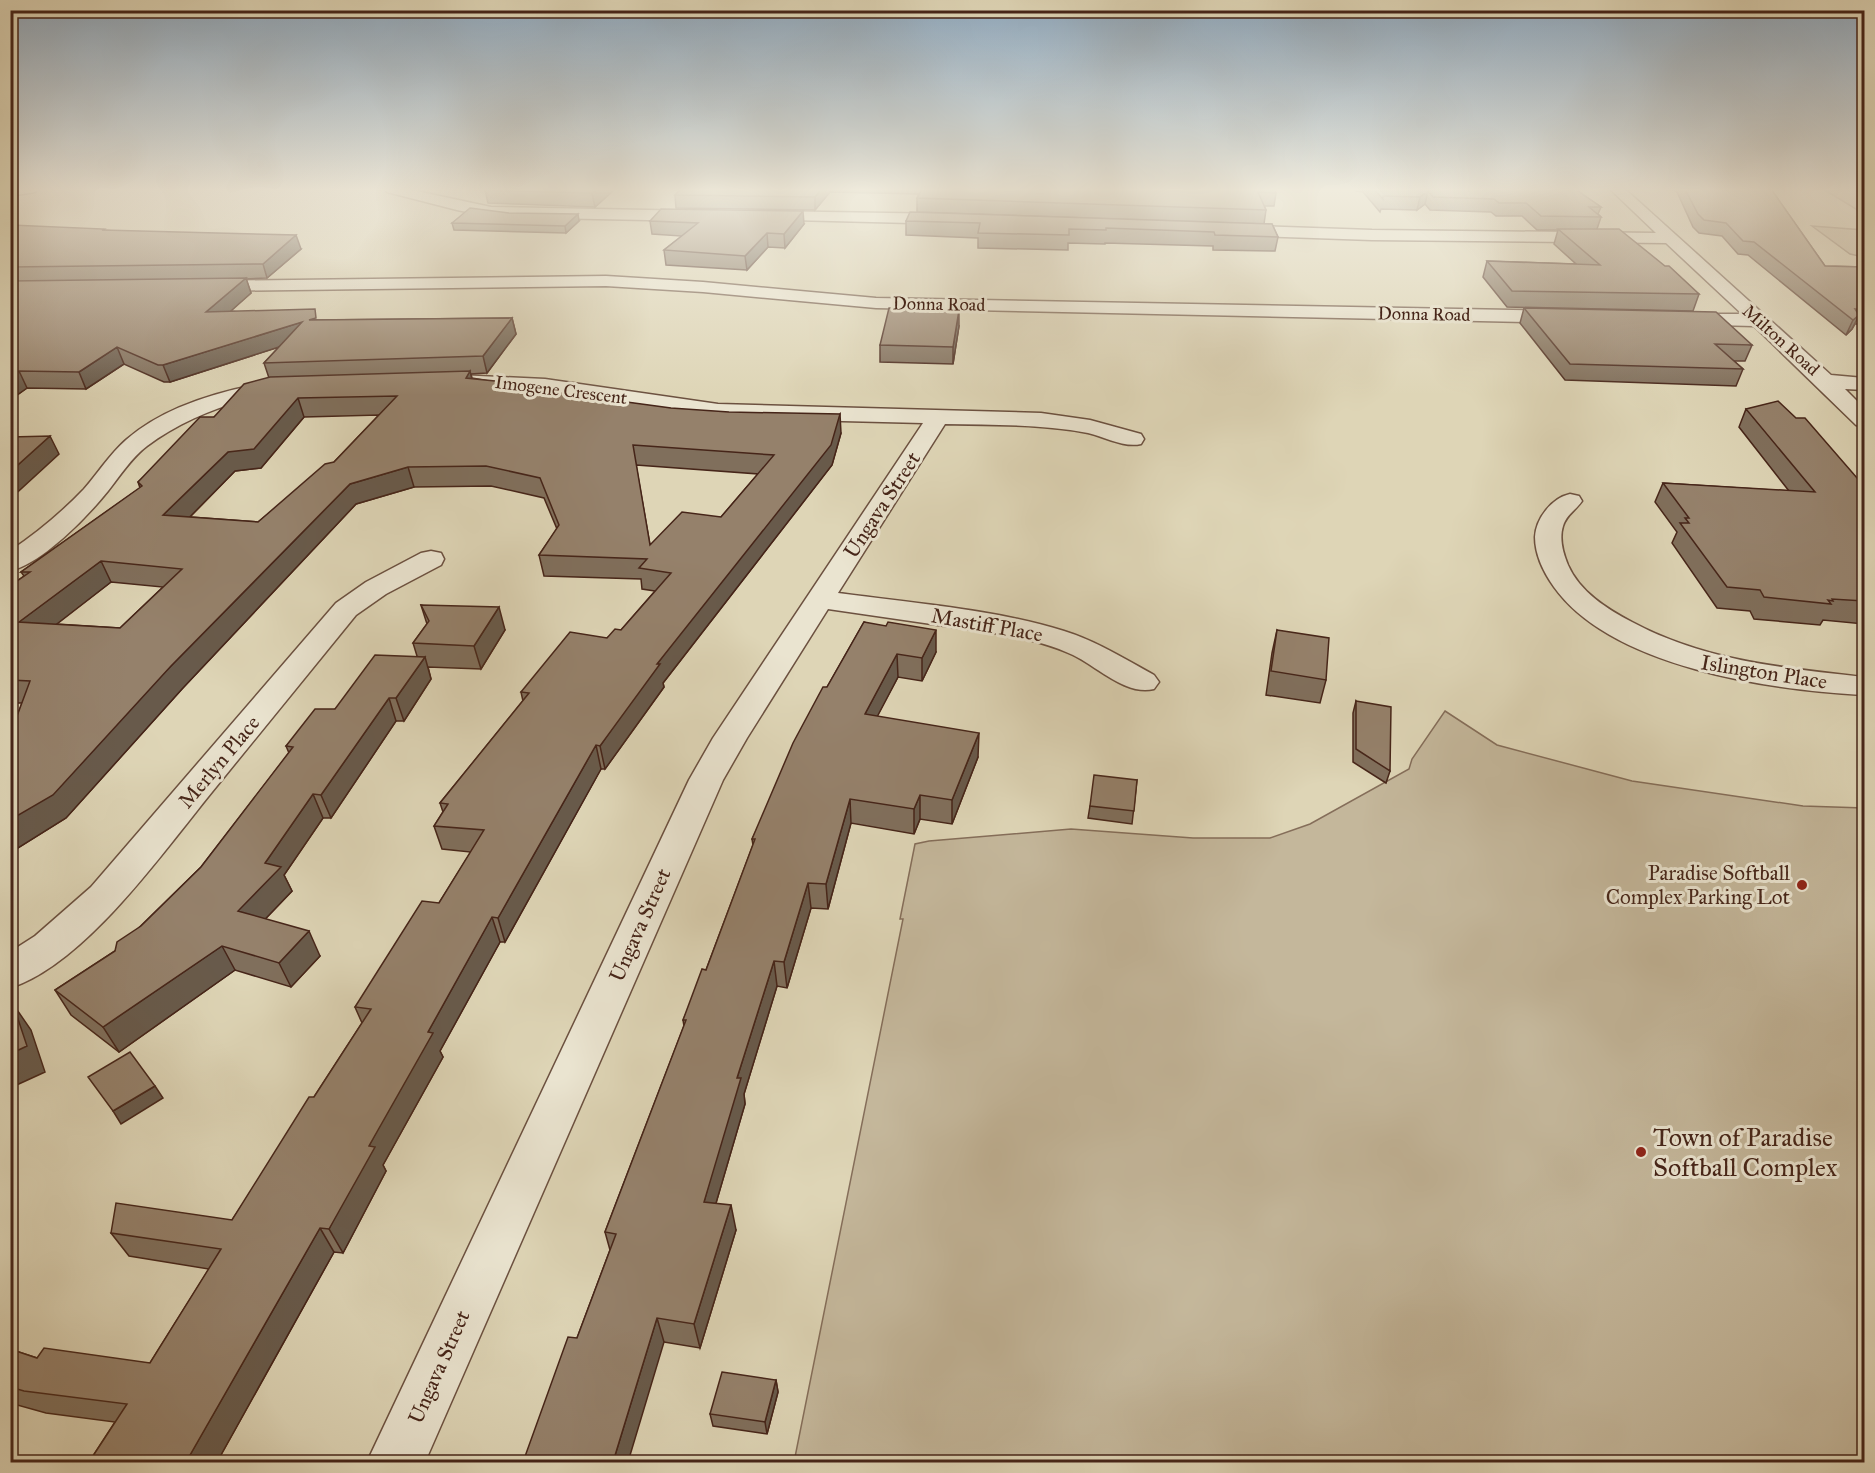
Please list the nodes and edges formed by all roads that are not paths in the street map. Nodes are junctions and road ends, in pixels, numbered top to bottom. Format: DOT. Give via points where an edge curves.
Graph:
graph roads {
  1 [pos="1690,258"];
  2 [pos="190,286"];
  3 [pos="1587,318"];
  4 [pos="1668,319"];
  5 [pos="1760,320"];
  6 [pos="1825,381"];
  7 [pos="432,382"];
  8 [pos="1864,384"];
  9 [pos="295,386"];
  10 [pos="938,417"];
  11 [pos="1864,420"];
  12 [pos="1133,439"];
  13 [pos="1570,501"];
  14 [pos="431,559"];
  15 [pos="10,563"];
  16 [pos="821,599"];
  17 [pos="1143,682"];
  18 [pos="1864,686"];
  19 [pos="10,972"];
  20 [pos="396,1462"];
  1 -- 5 [label="street, Milton Road"];
  2 -- 3 [label="street, Donna Road" via="606,281 876,303"];
  4 -- 5 [label="street"];
  5 -- 6 [label="street, Milton Road"];
  6 -- 8 [label="street"];
  6 -- 11 [label="street, Milton Road"];
  7 -- 10 [label="street, Imogene Crescent" via="515,382 718,411"];
  9 -- 15 [label="street" via="225,398 167,422 138,442 55,532"];
  10 -- 12 [label="street, Imogene Crescent" via="1048,421"];
  10 -- 16 [label="street, Ungava Street"];
  13 -- 18 [label="street, Islington Place" via="1557,512 1549,527 1549,547 1555,568 1576,596 1598,615 1655,647 1694,661 1780,679"];
  14 -- 19 [label="street, Merlyn Place" via="346,609 105,897 49,947"];
  16 -- 17 [label="street, Mastiff Place" via="1015,627 1054,637"];
  16 -- 20 [label="street, Ungava Street" via="706,780"];
}
